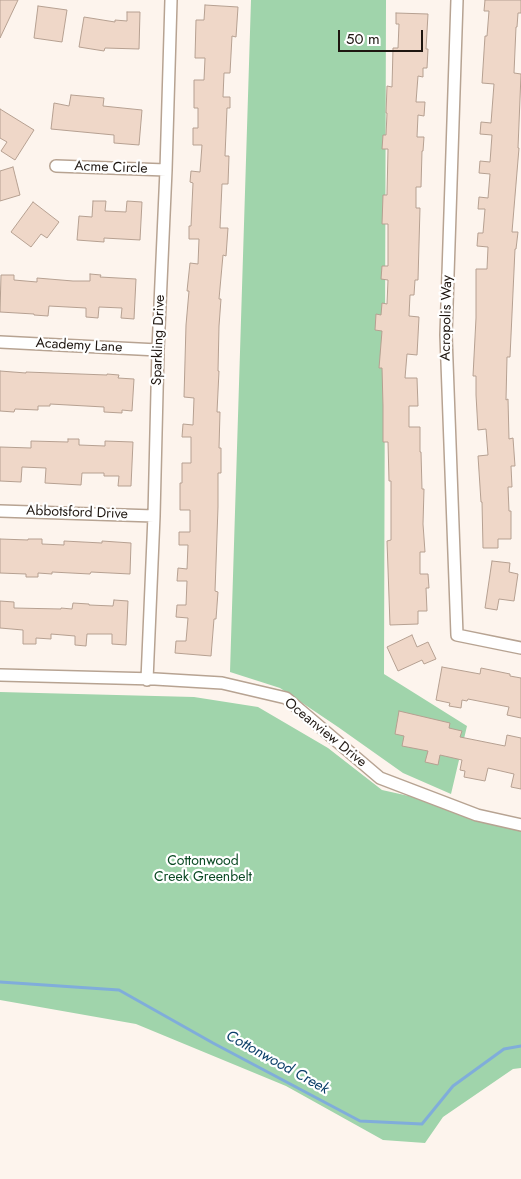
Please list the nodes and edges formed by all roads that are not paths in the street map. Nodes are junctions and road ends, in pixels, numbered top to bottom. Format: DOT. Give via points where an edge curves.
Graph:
graph roads {
  1 [pos="171,0"];
  2 [pos="456,0"];
  3 [pos="56,166"];
  4 [pos="166,170"];
  5 [pos="0,342"];
  6 [pos="158,350"];
  7 [pos="0,511"];
  8 [pos="154,516"];
  9 [pos="521,648"];
  10 [pos="0,675"];
  11 [pos="147,680"];
  12 [pos="521,825"];
  1 -- 4 [label="street, Sparkling Drive"];
  2 -- 9 [label="street, Acropolis Way" via="446,335 456,635"];
  3 -- 4 [label="street, Acme Circle"];
  4 -- 6 [label="street, Sparkling Drive"];
  5 -- 6 [label="street, Academy Lane"];
  6 -- 8 [label="street, Sparkling Drive"];
  7 -- 8 [label="street, Abbotsford Drive"];
  8 -- 11 [label="street, Sparkling Drive"];
  10 -- 11 [label="street, Oceanview Drive"];
  11 -- 12 [label="street, Oceanview Drive" via="222,683 286,698 380,778 477,815"];
}
